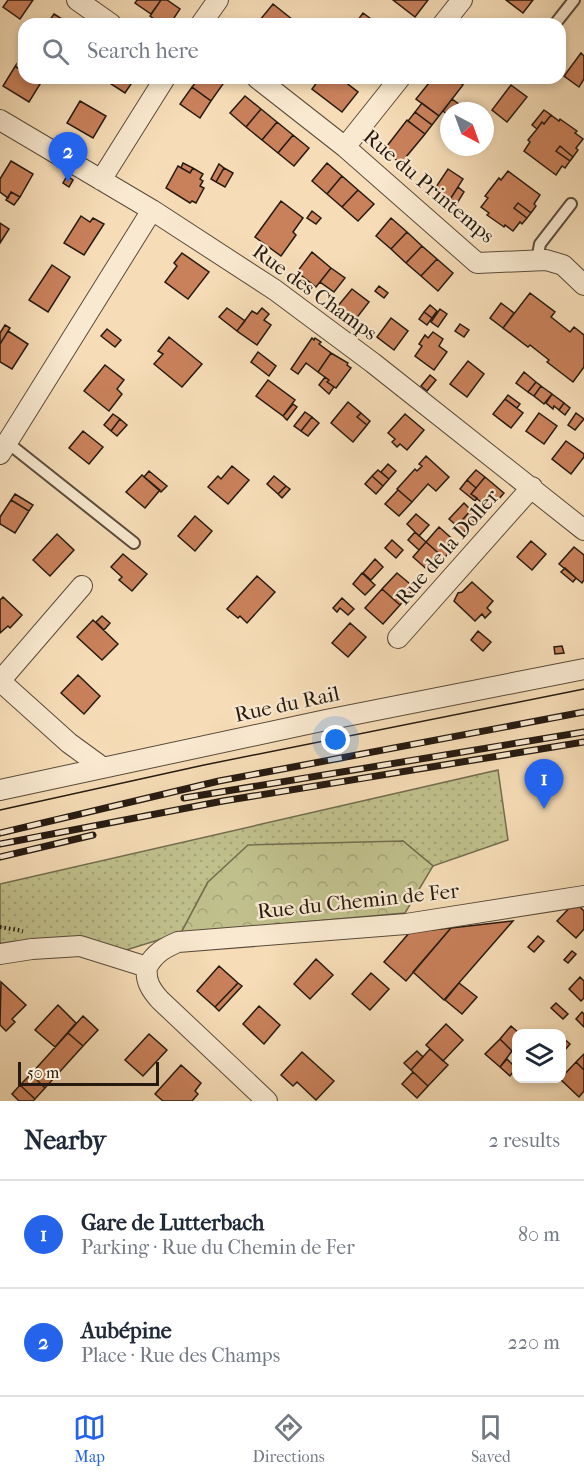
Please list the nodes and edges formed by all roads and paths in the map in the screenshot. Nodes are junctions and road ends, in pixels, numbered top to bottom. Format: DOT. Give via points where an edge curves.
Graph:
graph roads {
  1 [pos="77,0"];
  2 [pos="218,0"];
  3 [pos="462,0"];
  4 [pos="574,0"];
  5 [pos="102,18"];
  6 [pos="205,18"];
  7 [pos="448,18"];
  8 [pos="560,18"];
  9 [pos="161,84"];
  10 [pos="265,84"];
  11 [pos="395,84"];
  12 [pos="0,120"];
  13 [pos="345,147"];
  14 [pos="101,180"];
  15 [pos="571,204"];
  16 [pos="152,210"];
  17 [pos="537,260"];
  18 [pos="584,285"];
  19 [pos="4,449"];
  20 [pos="532,487"];
  21 [pos="583,528"];
  22 [pos="134,543"];
  23 [pos="82,586"];
  24 [pos="398,638"];
  25 [pos="584,669"];
  26 [pos="69,743"];
  27 [pos="102,767"];
  28 [pos="80,773"];
  29 [pos="0,790"];
  30 [pos="584,896"];
  31 [pos="0,954"];
  32 [pos="147,967"];
  33 [pos="267,1101"];
  1 -- 5 [label="street"];
  2 -- 6 [label="street"];
  3 -- 7 [label="street"];
  4 -- 8 [label="lane"];
  9 -- 14 [label="street"];
  10 -- 13 [label="street, Rue du Printemps"];
  11 -- 13 [label="street"];
  12 -- 14 [label="street, Rue des Champs"];
  13 -- 17 [label="street, Rue du Printemps" via="477,263"];
  14 -- 16 [label="street, Rue des Champs"];
  15 -- 17 [label="lane" via="540,244"];
  16 -- 19 [label="street"];
  16 -- 20 [label="street, Rue des Champs" via="275,290"];
  17 -- 18 [label="street, Rue du Printemps" via="563,265"];
  19 -- 22 [label="lane"];
  20 -- 21 [label="street, Rue des Champs"];
  20 -- 24 [label="street, Rue de la Doller"];
  23 -- 26 [label="street" via="0,681"];
  25 -- 27 [label="street, Rue du Rail"];
  26 -- 27 [label="street"];
  26 -- 28 [label="street" via="77,756"];
  27 -- 28 [label="street, Rue du Rail"];
  28 -- 29 [label="street, Rue du Rail"];
  30 -- 32 [label="street, Rue du Chemin de Fer" via="406,924 178,942 153,956"];
  31 -- 32 [label="street" via="80,946"];
  32 -- 33 [label="street" via="149,988"];
}
